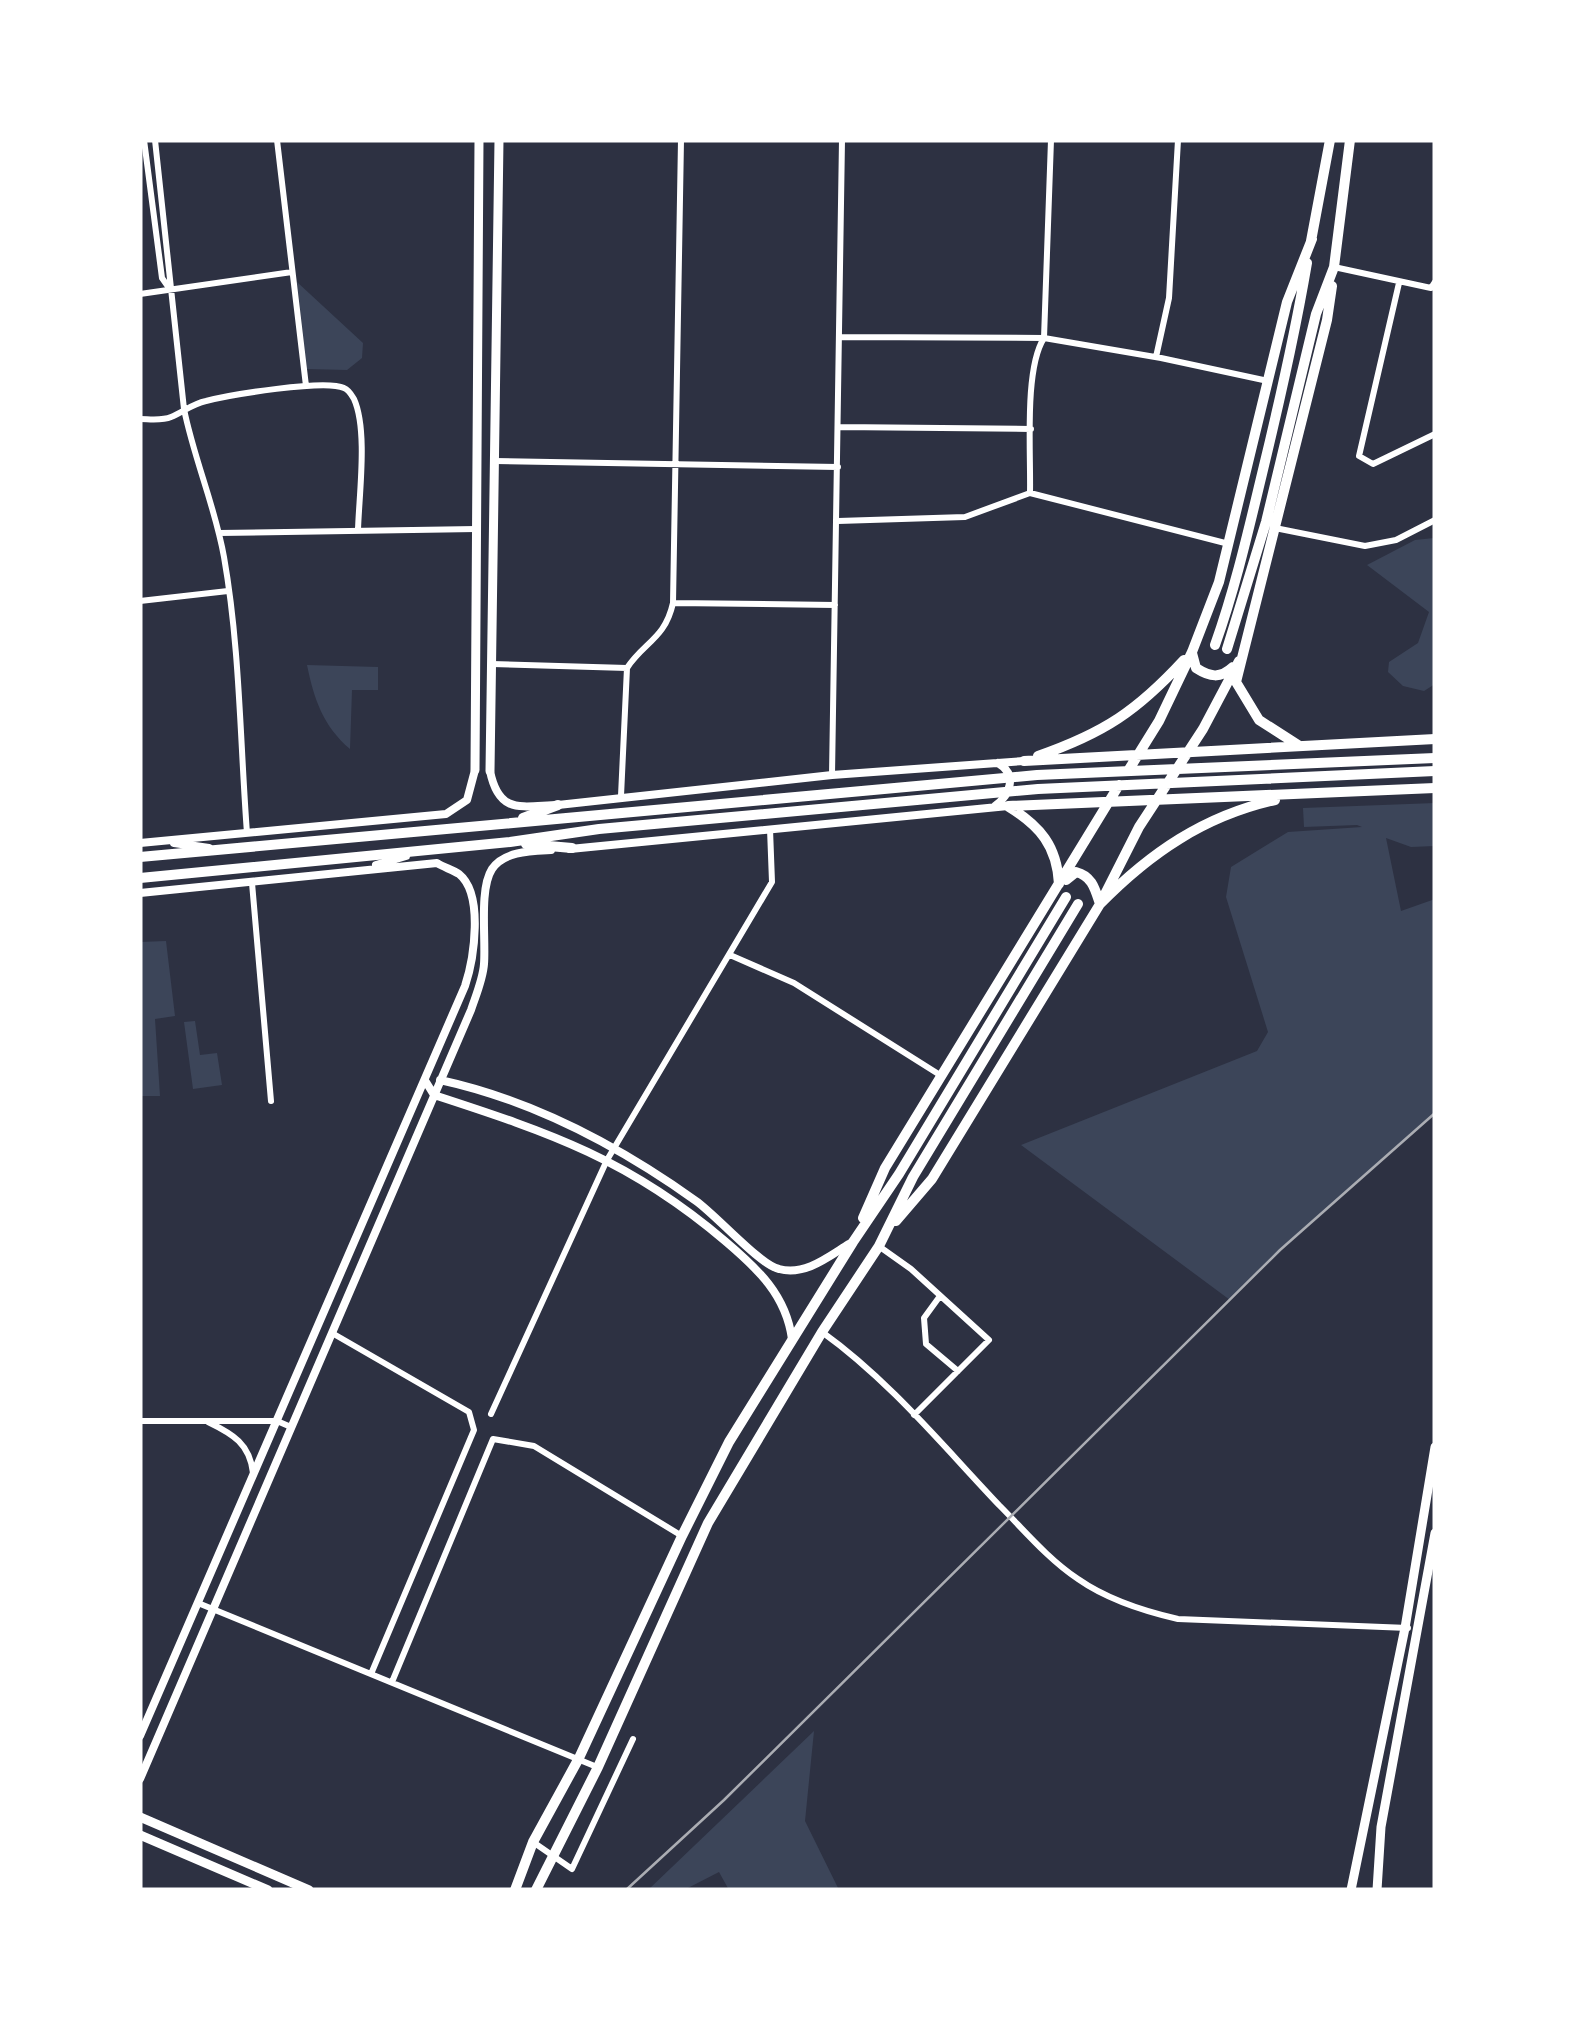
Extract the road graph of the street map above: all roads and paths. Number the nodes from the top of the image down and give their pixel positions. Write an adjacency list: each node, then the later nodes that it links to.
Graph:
1 (144, 140): 13 (street)
2 (154, 140): 12 (street)
3 (277, 140): 16 (street)
4 (479, 140): 38 (main road)
5 (500, 140): 31 (main road)
6 (681, 140): 32 (street)
7 (842, 140): 21 (street)
8 (1051, 140): 22 (street)
9 (1178, 140): 23 (street)
10 (1330, 140): 14 (main road)
11 (1350, 140): 15 (main road)
12 (156, 153): 13 (street); 19 (street)
13 (143, 155): 19 (street)
14 (1312, 239): 24 (main road); 46 (main road)
15 (1334, 268): 18 (street); 37 (main road); 47 (main road)
16 (292, 272): 19 (street); 25 (street)
17 (1435, 282): 18 (street)
18 (1399, 283): 30 (street)
19 (170, 289): 20 (street); 26 (street)
20 (140, 294)
21 (840, 337): 22 (street); 28 (street)
22 (1044, 338): 23 (street); 29 (street)
23 (1156, 357): 24 (street)
24 (1268, 381): 41 (main road)
25 (306, 386): 26 (street); 39 (street)
26 (184, 408): 27 (street); 40 (street)
27 (140, 420)
28 (839, 426): 29 (street); 33 (street)
29 (1031, 429): 34 (street)
30 (1435, 434)
31 (495, 461): 32 (street); 50 (main road)
32 (675, 464): 33 (street); 44 (street)
33 (838, 467): 36 (street)
34 (1030, 493): 36 (street); 41 (street)
35 (1435, 520): 37 (street)
36 (838, 522): 45 (street)
37 (1275, 528): 49 (main road)
38 (478, 529): 39 (street); 59 (main road)
39 (358, 530): 40 (street)
40 (219, 533): 42 (street)
41 (1231, 544): 48 (main road)
42 (229, 592): 43 (street); 75 (street)
43 (140, 600)
44 (672, 603): 45 (street); 51 (street)
45 (835, 606): 62 (street)
46 (1214, 646)
47 (1228, 649)
48 (1192, 652): 49 (main road); 55 (main road); 57 (main road)
49 (1239, 661): 53 (main road); 54 (main road)
50 (492, 664): 51 (street); 60 (main road)
51 (626, 668): 65 (street)
52 (1435, 738): 53 (main road)
53 (1298, 745): 54 (main road); 64 (main road)
54 (1190, 750): 55 (main road); 66 (main road)
55 (1141, 753): 57 (main road); 67 (main road)
56 (1435, 758): 72 (main road)
57 (1024, 761): 58 (street)
58 (998, 764): 62 (street); 69 (street)
59 (476, 770): 71 (street)
60 (490, 771): 68 (street)
61 (1435, 772): 77 (main road)
62 (832, 775): 65 (street)
63 (1435, 788): 64 (main road)
64 (1299, 794): 66 (main road); 90 (main road)
65 (622, 796): 68 (street)
66 (1158, 797): 67 (main road); 90 (main road)
67 (1109, 800): 70 (main road); 86 (main road)
68 (558, 805): 72 (main road)
69 (995, 806): 70 (street); 73 (street)
70 (1008, 806): 86 (main road)
71 (429, 816): 74 (street); 75 (street)
72 (508, 824): 74 (main road)
73 (770, 829): 79 (street); 91 (street)
74 (404, 832): 80 (main road)
75 (246, 833): 76 (street)
76 (159, 841): 78 (street); 80 (street)
77 (510, 842): 79 (main road); 81 (main road)
78 (140, 843)
79 (572, 848): 93 (street)
80 (220, 849): 82 (main road)
81 (428, 850): 83 (street); 84 (main road)
82 (140, 857)
83 (357, 870): 85 (street); 94 (street)
84 (140, 878)
85 (252, 883): 87 (street); 96 (street)
86 (1059, 885): 90 (main road); 92 (main road)
87 (140, 893)
88 (1066, 897): 100 (main road)
89 (1078, 904): 99 (main road)
90 (1100, 904): 99 (main road)
91 (730, 955): 92 (street); 97 (street)
92 (942, 1076): 100 (main road)
93 (441, 1079): 94 (street); 95 (street); 97 (street)
94 (425, 1082): 95 (street); 111 (street)
95 (434, 1095): 98 (street); 104 (street)
96 (272, 1101)
97 (614, 1148): 98 (street); 100 (street)
98 (608, 1160): 105 (street); 107 (street)
99 (886, 1233): 101 (main road)
100 (853, 1242): 105 (main road)
101 (879, 1246): 102 (street); 103 (main road)
102 (940, 1296): 106 (street); 106 (street)
103 (822, 1332): 108 (street); 126 (main road)
104 (332, 1333): 112 (street); 121 (street)
105 (792, 1339): 116 (main road)
106 (958, 1371): 108 (street)
107 (491, 1414)
108 (914, 1416): 119 (street)
109 (140, 1421): 110 (street)
110 (207, 1421): 111 (street); 114 (street)
111 (277, 1421): 112 (street); 114 (street)
112 (291, 1427): 118 (street)
113 (1435, 1448): 119 (main road)
114 (253, 1476): 117 (street)
115 (1435, 1533): 120 (main road)
116 (682, 1536): 122 (street); 125 (main road)
117 (198, 1603): 118 (street); 123 (street)
118 (214, 1610): 121 (street); 127 (street)
119 (1405, 1628): 120 (street); 136 (main road)
120 (1419, 1628): 137 (main road)
121 (371, 1674): 122 (street)
122 (392, 1682): 125 (street)
123 (140, 1736)
124 (632, 1738): 131 (street)
125 (579, 1758): 126 (street); 130 (main road)
126 (598, 1767): 131 (main road)
127 (140, 1779)
128 (140, 1817): 134 (main road)
129 (140, 1835): 133 (main road)
130 (534, 1842): 131 (street); 132 (main road)
131 (553, 1855): 135 (main road)
132 (515, 1889)
133 (268, 1890)
134 (309, 1890)
135 (536, 1890)
136 (1351, 1890)
137 (1377, 1890)

